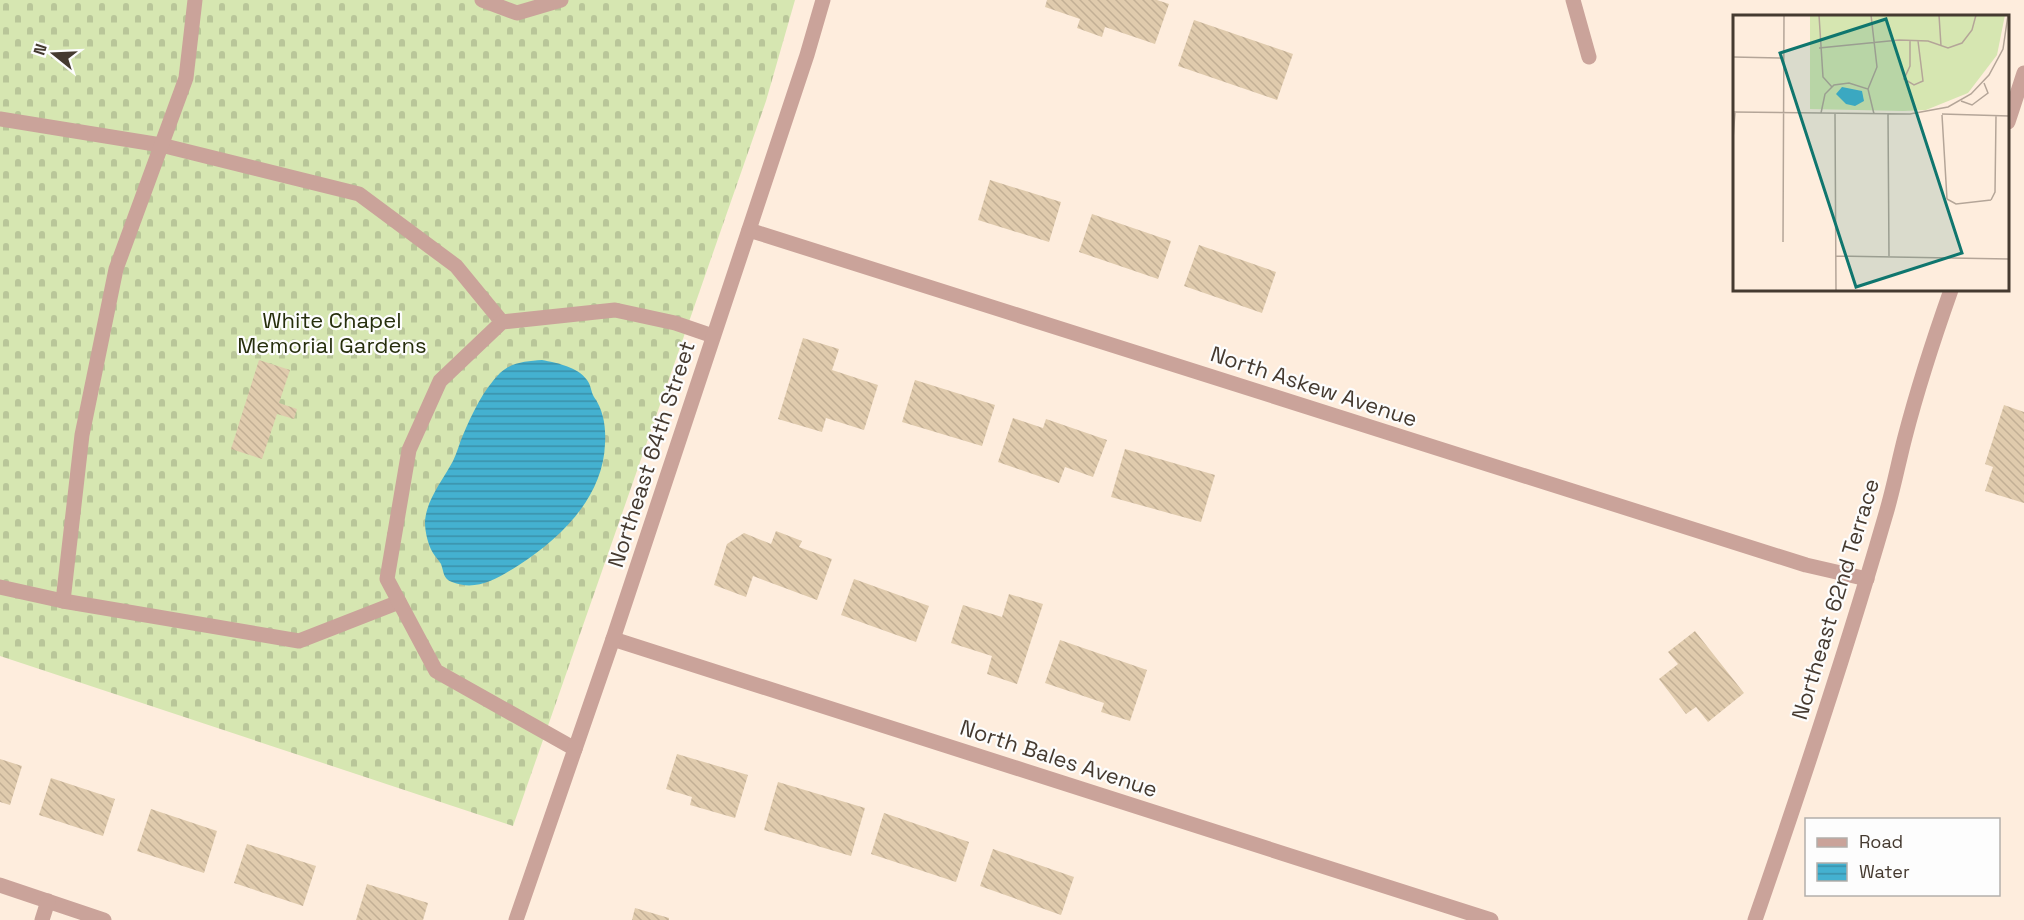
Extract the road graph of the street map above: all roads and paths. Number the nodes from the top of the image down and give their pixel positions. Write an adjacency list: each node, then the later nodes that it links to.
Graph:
1 (195, 0): 10 (street)
2 (482, 0): 3 (street)
3 (561, 0)
4 (823, 0): 11 (street, Northeast 64th Street)
5 (1573, 0): 6 (street)
6 (1589, 57)
7 (2024, 73): 8 (street)
8 (2009, 116)
9 (0, 119): 10 (street)
10 (162, 145): 13 (street); 17 (street)
11 (749, 230): 14 (street, Northeast 64th Street); 15 (street, North Askew Avenue)
12 (1951, 291): 15 (street, Northeast 62nd Terrace)
13 (502, 322): 14 (street); 18 (street)
14 (713, 336): 19 (street, Northeast 64th Street)
15 (1867, 579): 27 (street, Northeast 62nd Terrace)
16 (0, 587): 17 (street)
17 (63, 601): 18 (street)
18 (399, 602): 20 (street)
19 (613, 639): 20 (street, Northeast 64th Street); 26 (street, North Bales Avenue)
20 (575, 749): 25 (street, Northeast 64th Street)
21 (0, 885): 22 (street)
22 (48, 901): 23 (street); 24 (street)
23 (42, 920)
24 (104, 920)
25 (516, 920)
26 (1491, 920)
27 (1755, 920)

